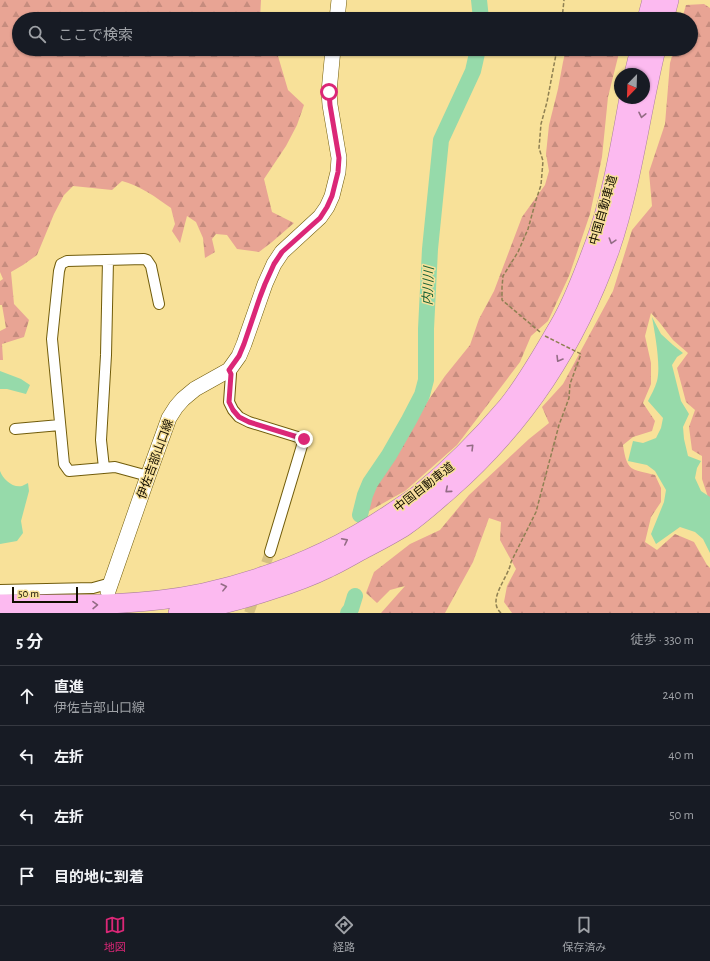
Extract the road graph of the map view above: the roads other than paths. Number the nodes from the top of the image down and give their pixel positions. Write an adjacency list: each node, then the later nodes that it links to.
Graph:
1 (339, 0): 4 (main road)
2 (652, 0): 5 (highway)
3 (669, 0): 6 (highway)
4 (338, 12)
5 (649, 12)
6 (666, 12)
7 (332, 56): 14 (main road, 伊佐吉部山口線)
8 (638, 56): 10 (highway)
9 (655, 56): 19 (highway, 中国自動車道, one-way to 19)
10 (635, 68)
11 (629, 104): 23 (highway, 中国自動車道, one-way to 11)
12 (108, 260): 13 (street); 15 (street); 17 (street)
13 (159, 304)
14 (229, 370): 18 (main road, 伊佐吉部山口線); 20 (street)
15 (60, 425): 16 (street); 17 (street)
16 (15, 429)
17 (104, 468): 18 (street)
18 (148, 476): 21 (main road, 伊佐吉部山口線)
19 (392, 534): 24 (highway, 中国自動車道); 25 (highway)
20 (270, 552)
21 (110, 587): 22 (street)
22 (0, 590)
23 (0, 604)
24 (178, 613)
25 (229, 613)

